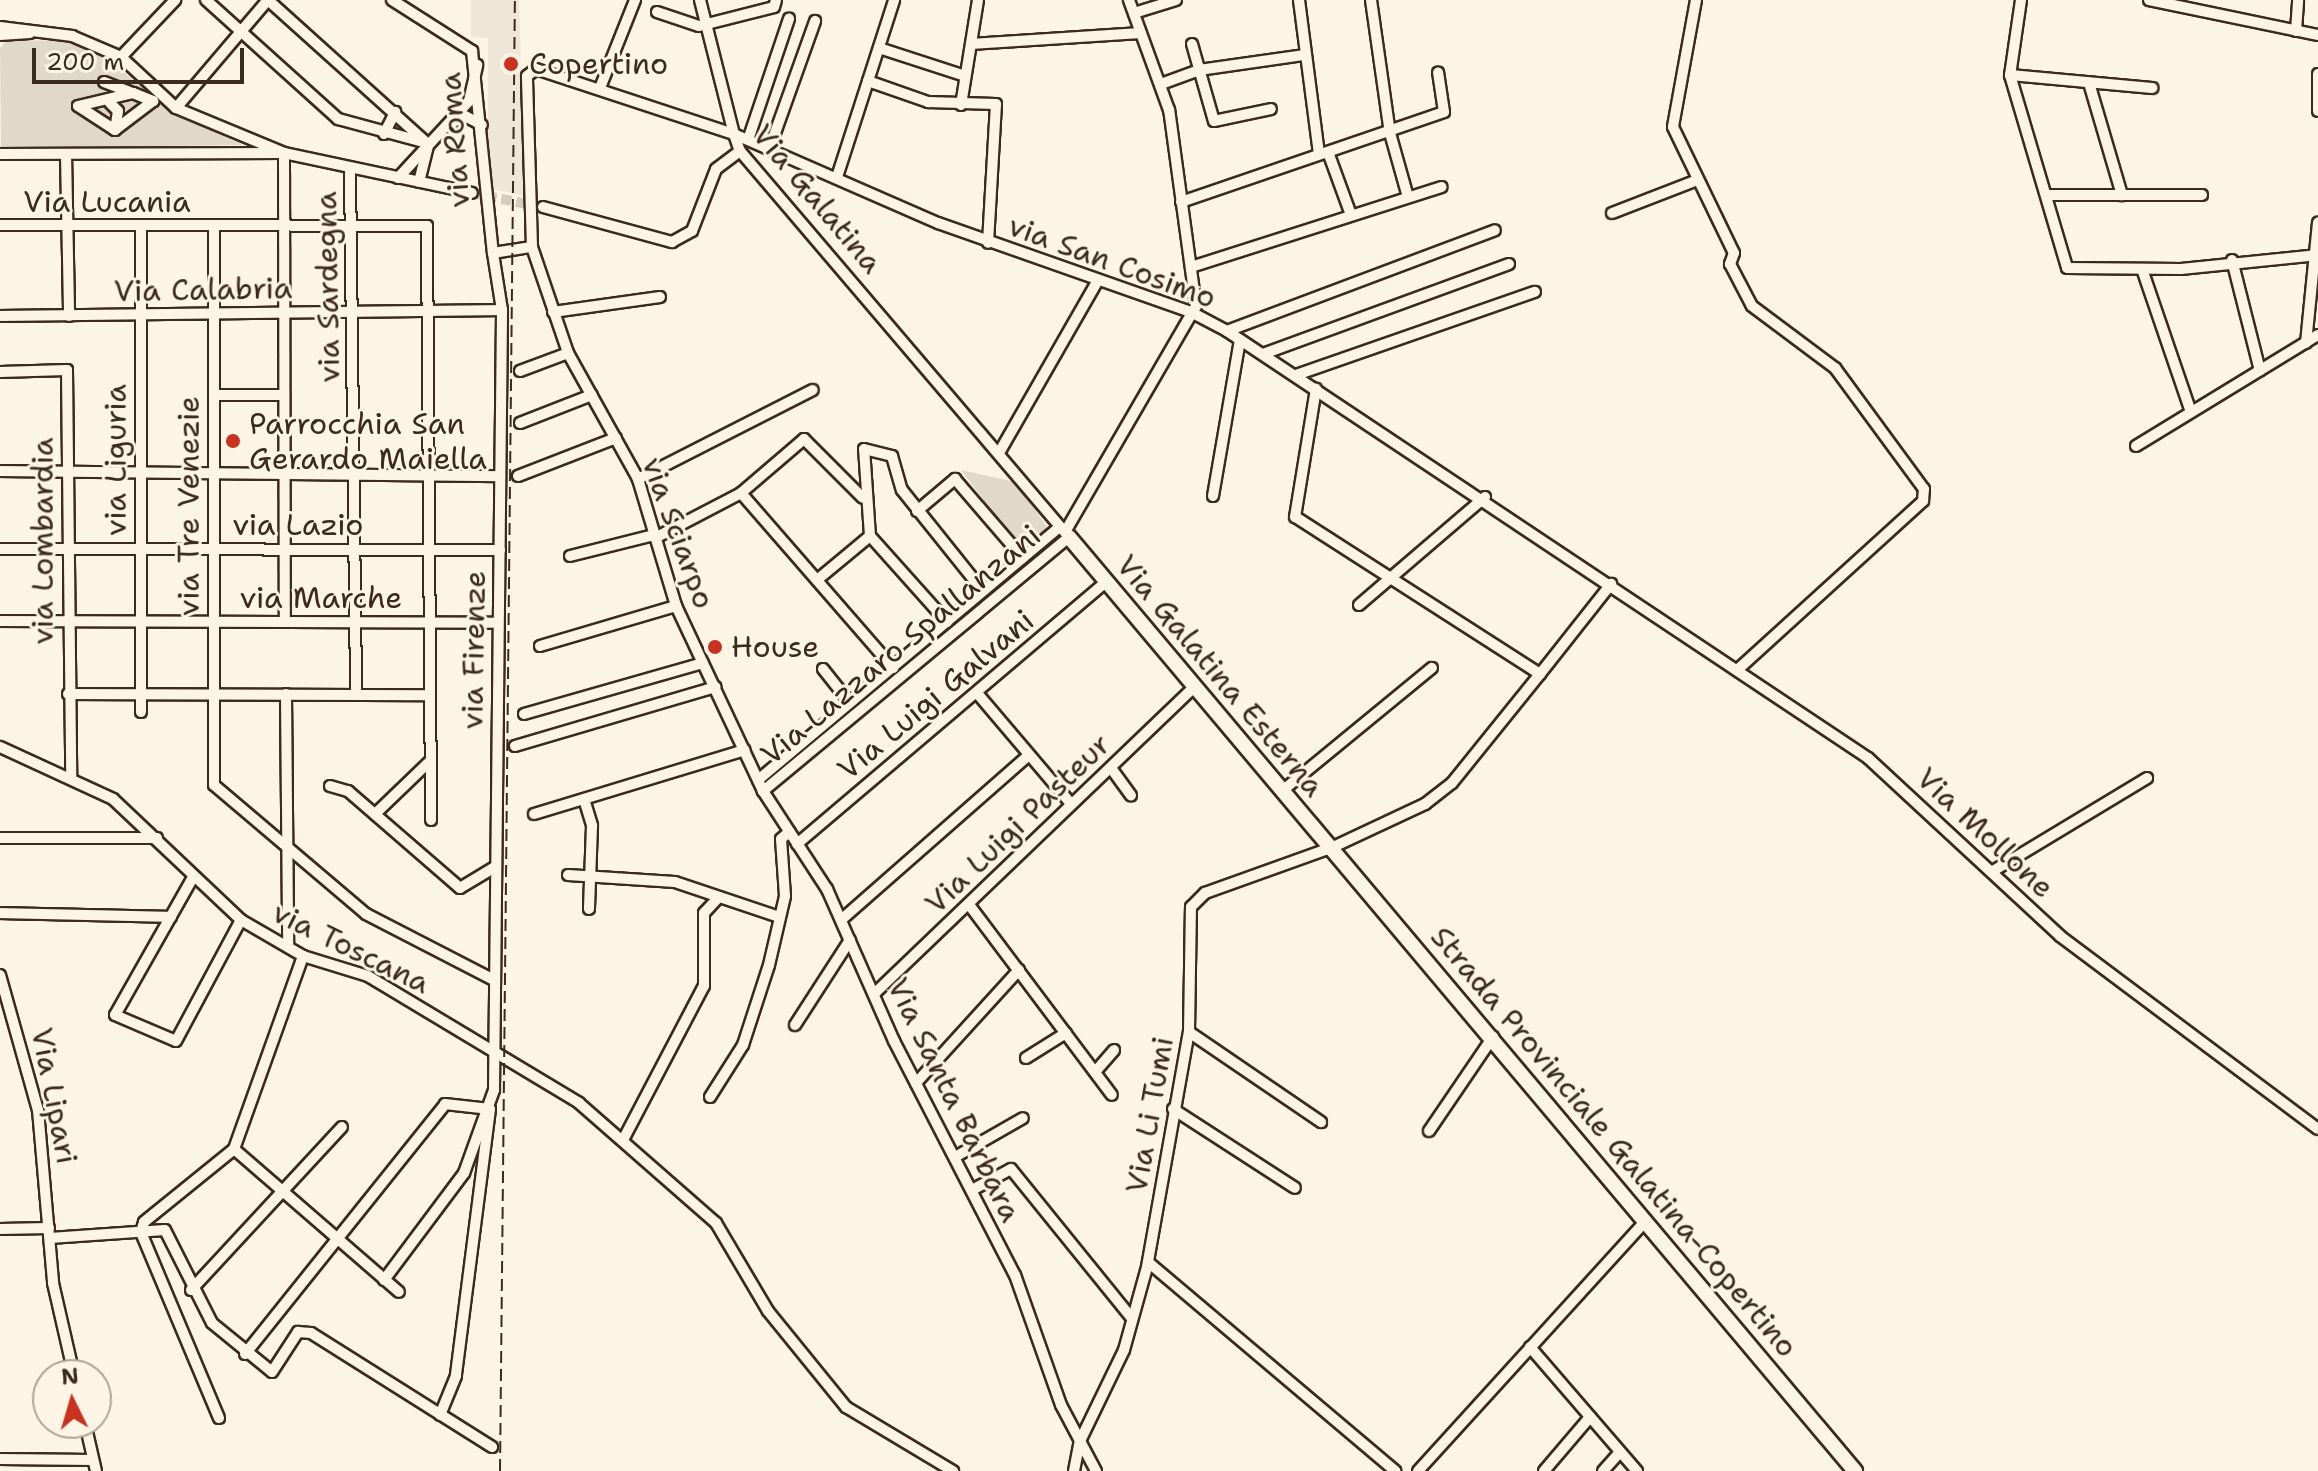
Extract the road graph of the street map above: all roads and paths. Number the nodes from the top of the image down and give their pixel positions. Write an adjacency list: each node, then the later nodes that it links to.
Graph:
1 (175, 0): 35 (street)
2 (206, 0): 26 (street)
3 (268, 0): 26 (street); 56 (street)
4 (392, 0): 36 (street, via Roma)
5 (635, 0): 46 (street)
6 (700, 0): 23 (street)
7 (776, 0): 23 (street)
8 (894, 0): 33 (street)
9 (978, 0): 31 (street)
10 (1129, 0): 20 (street)
11 (1176, 0): 20 (street)
12 (1299, 0): 34 (street)
13 (1371, 0): 61 (street)
14 (1696, 0): 76 (street)
15 (2021, 0): 40 (street)
16 (2149, 0): 18 (street)
17 (2298, 0): 27 (street)
18 (2167, 2): 27 (street)
19 (657, 12): 23 (street)
20 (1134, 13): 28 (street)
21 (789, 19): 64 (street)
22 (815, 21): 66 (street)
23 (706, 24): 63 (street)
24 (0, 27): 25 (street)
25 (36, 31): 29 (street); 35 (street)
26 (240, 31): 53 (street); 62 (street)
27 (2296, 31): 30 (street)
28 (1141, 33): 31 (street); 45 (street)
29 (0, 35)
30 (2318, 35)
31 (971, 44): 41 (street)
32 (1192, 44): 37 (street)
33 (879, 48): 41 (street); 42 (street)
34 (1305, 55): 37 (street); 69 (street)
35 (121, 57): 53 (street)
36 (477, 65): 49 (street); 52 (street, via Roma)
37 (1199, 70): 45 (street); 54 (street)
38 (1438, 72): 61 (street)
39 (2318, 74): 55 (street)
40 (2010, 75): 44 (street); 81 (street)
41 (965, 76): 51 (street)
42 (868, 81): 51 (street); 74 (street)
43 (104, 82): 48 (street)
44 (2089, 83): 47 (street); 82 (street)
45 (1161, 84): 85 (street)
46 (600, 88): 63 (street, Via Galatina); 98 (street, Via Galatina)
47 (2152, 88)
48 (133, 93): 50 (street); 60 (street)
49 (469, 101): 52 (street); 58 (street)
50 (110, 103): 60 (street); 60 (street)
51 (961, 105): 97 (street)
52 (481, 106): 57 (street); 59 (street, via Roma)
53 (176, 108): 68 (street)
54 (1271, 109)
55 (2318, 111)
56 (395, 112): 62 (street); 65 (street)
57 (465, 116): 58 (street); 59 (street)
58 (451, 122): 65 (street)
59 (482, 125): 99 (street, via Roma)
60 (115, 130)
61 (1390, 133): 69 (street); 84 (street)
62 (384, 134): 65 (street)
63 (734, 134): 64 (street, via San Cosimo); 67 (street, Via Galatina)
64 (749, 137): 66 (street, via San Cosimo)
65 (428, 144): 72 (street)
66 (770, 147): 74 (street, via San Cosimo)
67 (740, 151): 86 (street); 137 (street, Via Galatina)
68 (284, 153): 71 (street); 73 (street); 92 (street)
69 (1324, 153): 85 (street); 88 (street)
70 (0, 154): 71 (street)
71 (66, 154): 91 (street)
72 (422, 158): 75 (street); 77 (street); 78 (street)
73 (350, 169): 75 (street); 93 (street, via Sardegna)
74 (837, 177): 97 (street, via San Cosimo)
75 (398, 178): 77 (street)
76 (1695, 181): 87 (street); 187 (street)
77 (419, 182): 78 (street)
78 (441, 187): 80 (street)
79 (1442, 187): 84 (street)
80 (472, 193)
81 (2046, 195): 82 (street); 104 (street)
82 (2122, 195): 83 (street)
83 (2202, 195)
84 (1408, 197): 88 (street)
85 (1181, 202): 103 (street)
86 (543, 207)
87 (1612, 213)
88 (1351, 215): 103 (street)
89 (2318, 223): 100 (street)
90 (0, 225): 91 (street, Via Lucania)
91 (68, 225): 94 (street, Via Lucania); 117 (street)
92 (285, 226): 93 (street, Via Lucania); 95 (street, Via Lucania); 112 (street)
93 (351, 226): 109 (street, Via Lucania); 113 (street, via Sardegna)
94 (141, 227): 95 (street, Via Lucania); 115 (street, via Liguria)
95 (214, 227): 114 (street, via Tre Venezie)
96 (1495, 230): 118 (street)
97 (988, 243): 105 (street, via San Cosimo)
98 (532, 247): 99 (street); 110 (street, via Sciarpo)
99 (493, 253): 108 (street, via Firenze)
100 (2316, 255): 101 (street); 121 (street)
101 (2232, 260): 104 (street); 125 (street)
102 (1509, 264): 123 (street)
103 (1191, 267): 111 (street)
104 (2142, 269): 133 (street)
105 (1098, 280): 111 (street, via San Cosimo); 137 (street)
106 (1535, 292): 127 (street)
107 (660, 297): 110 (street)
108 (502, 310): 109 (street, Via Calabria); 145 (street, via Firenze)
109 (428, 311): 113 (street, Via Calabria); 144 (street)
110 (553, 312): 122 (street, via Sciarpo)
111 (1191, 312): 118 (street, via San Cosimo); 153 (street)
112 (285, 313): 113 (street, Via Calabria); 114 (street, Via Calabria); 131 (street)
113 (351, 313): 143 (street, via Sardegna)
114 (214, 314): 115 (street, Via Calabria); 130 (street, via Tre Venezie)
115 (140, 315): 117 (street, Via Calabria); 140 (street, via Liguria)
116 (0, 316): 117 (street, Via Calabria)
117 (69, 316)
118 (1227, 331): 120 (street, via San Cosimo)
119 (2318, 335): 121 (street)
120 (1240, 340): 123 (street, via San Cosimo); 149 (street)
121 (2306, 343): 125 (street)
122 (568, 353): 124 (street); 132 (street, via Sciarpo)
123 (1263, 354): 127 (street, via San Cosimo)
124 (520, 371)
125 (2260, 371): 133 (street)
126 (0, 372): 139 (street, via Lombardia)
127 (1296, 375): 128 (street, via San Cosimo)
128 (1316, 389): 150 (street, via San Cosimo); 166 (street)
129 (813, 390): 147 (street)
130 (214, 395): 131 (street); 141 (street, via Tre Venezie)
131 (284, 395): 142 (street)
132 (592, 395): 134 (street); 135 (street, via Sciarpo)
133 (2191, 412): 136 (street)
134 (520, 423)
135 (616, 438): 146 (street); 147 (street, via Sciarpo)
136 (2136, 446)
137 (999, 453): 153 (street, Via Galatina)
138 (0, 471): 139 (street)
139 (67, 472): 140 (street); 156 (street, via Lombardia)
140 (141, 473): 141 (street); 157 (street, via Liguria)
141 (212, 473): 142 (street); 158 (street, via Tre Venezie)
142 (284, 474): 143 (street); 161 (street)
143 (356, 474): 144 (street); 159 (street, via Sardegna)
144 (430, 474): 145 (street); 162 (street)
145 (499, 476): 163 (street, via Firenze)
146 (518, 476)
147 (638, 479): 154 (street, via Sciarpo)
148 (741, 493): 151 (street); 154 (street); 167 (street)
149 (1213, 496)
150 (1485, 497): 166 (street); 169 (street, via San Cosimo)
151 (863, 498): 152 (street); 155 (street)
152 (917, 511): 165 (street); 170 (street)
153 (1065, 532): 165 (street, Via Lazzaro Spallanzani); 168 (main road, Via Galatina Esterna); 210 (street, Via Lazzaro Spallanzani)
154 (655, 536): 164 (street); 172 (street, via Sciarpo)
155 (870, 536): 167 (street); 179 (street)
156 (68, 548): 157 (street, via Lazio); 160 (street, via Lazio); 175 (street, via Lombardia)
157 (140, 548): 158 (street, via Lazio); 173 (street, via Liguria)
158 (212, 548): 161 (street, via Lazio); 176 (street, via Tre Venezie)
159 (356, 548): 161 (street, via Lazio); 162 (street, via Lazio); 178 (street, via Sardegna)
160 (0, 549)
161 (285, 549): 177 (street)
162 (429, 550): 163 (street, via Lazio); 180 (street)
163 (500, 550): 181 (street, via Firenze)
164 (570, 556)
165 (1023, 558): 170 (street, Via Lazzaro Spallanzani)
166 (1392, 574): 171 (street); 188 (street)
167 (817, 580): 184 (street)
168 (1106, 582): 190 (main road, Via Galatina Esterna); 193 (street, Via Luigi Galvani)
169 (1611, 584): 187 (street, Via Mollone); 188 (street)
170 (983, 591): 179 (street, Via Lazzaro Spallanzani)
171 (1359, 605)
172 (676, 606): 182 (street); 183 (street, via Sciarpo)
173 (140, 620): 175 (street, via Marche); 176 (street, via Marche); 192 (street, via Liguria)
174 (0, 621): 175 (street, via Marche)
175 (67, 621): 194 (street, via Lombardia)
176 (212, 621): 177 (street, via Marche); 195 (street, via Tre Venezie)
177 (285, 622): 178 (street, via Marche)
178 (356, 622): 180 (street, via Marche); 191 (street, via Sardegna)
179 (947, 622): 184 (street, Via Lazzaro Spallanzani)
180 (429, 623): 181 (street, via Marche); 197 (street)
181 (498, 623): 224 (street, via Firenze)
182 (540, 646)
183 (703, 663): 189 (street, via Sciarpo); 200 (street)
184 (893, 668): 198 (street, Via Lazzaro Spallanzani)
185 (1432, 668): 211 (street)
186 (823, 669): 198 (street)
187 (1737, 670): 225 (street, Via Mollone)
188 (1540, 674): 222 (street)
189 (715, 687): 201 (street); 203 (street, via Sciarpo)
190 (1194, 687): 206 (street, Via Luigi Pasteur); 211 (main road, Via Galatina Esterna)
191 (356, 692): 196 (street); 197 (street)
192 (141, 693): 194 (street); 195 (street); 199 (street, via Liguria)
193 (977, 693): 204 (street); 221 (street, Via Luigi Galvani)
194 (68, 694): 207 (street, via Lombardia)
195 (212, 694): 196 (street); 223 (street, via Tre Venezie)
196 (286, 694): 223 (street)
197 (429, 695): 205 (street)
198 (850, 703): 210 (street, Via Lazzaro Spallanzani)
199 (141, 712)
200 (524, 714)
201 (515, 746)
202 (0, 747): 207 (street, via Toscana)
203 (744, 750): 210 (street, via Sciarpo); 213 (street)
204 (1028, 756): 214 (street); 236 (street)
205 (429, 762): 215 (street); 217 (street)
206 (1111, 768): 212 (street); 214 (street, Via Luigi Pasteur)
207 (71, 778): 220 (street, via Toscana)
208 (2147, 778): 225 (street)
209 (330, 786): 215 (street)
210 (761, 786): 218 (street, Via Santa Barbara)
211 (1282, 791): 222 (main road, Via Galatina Esterna)
212 (1131, 796)
213 (584, 799): 216 (street); 227 (street)
214 (1071, 804): 230 (street, Via Luigi Pasteur)
215 (375, 814): 224 (street)
216 (534, 814)
217 (431, 820)
218 (789, 832): 221 (street, Via Santa Barbara); 234 (street)
219 (0, 838): 220 (street)
220 (157, 838): 228 (street, via Toscana)
221 (797, 844): 236 (street, Via Santa Barbara)
222 (1331, 848): 245 (street, Via Li Tumi); 247 (main road, Strada Provinciale Galatina-Copertino)
223 (289, 849): 238 (street); 242 (street)
224 (495, 867): 242 (street, via Firenze)
225 (1993, 871): 260 (street, Via Mollone)
226 (568, 875): 227 (street)
227 (590, 875): 229 (street); 231 (street)
228 (192, 879): 233 (street); 235 (street, via Toscana)
229 (719, 897): 234 (street); 262 (street)
230 (970, 906): 240 (street); 243 (street, Via Luigi Pasteur)
231 (589, 909)
232 (0, 913): 233 (street)
233 (171, 917): 235 (street)
234 (779, 917): 254 (street)
235 (241, 920): 238 (street, via Toscana)
236 (841, 920): 237 (street, Via Santa Barbara)
237 (850, 940): 243 (street, Via Santa Barbara); 244 (street)
238 (288, 947): 239 (street, via Toscana)
239 (303, 956): 248 (street, via Toscana); 263 (street)
240 (1019, 970): 246 (street); 252 (street)
241 (0, 975): 273 (street, Via Lipari)
242 (494, 980): 248 (street, via Firenze)
243 (874, 994): 252 (street, Via Santa Barbara)
244 (795, 1025)
245 (1189, 1032): 256 (street, Via Li Tumi); 258 (street)
246 (1066, 1033): 250 (street); 251 (street)
247 (1493, 1037): 261 (street); 270 (main road, Strada Provinciale Galatina-Copertino)
248 (494, 1050): 255 (street, via Firenze); 262 (street, via Toscana)
249 (1114, 1050): 251 (street)
250 (1026, 1058)
251 (1095, 1072): 253 (street)
252 (916, 1083): 264 (street, Via Santa Barbara)
253 (1112, 1095)
254 (710, 1097)
255 (490, 1109): 265 (street, via Firenze); 266 (street); 274 (street)
256 (1173, 1109): 267 (street); 275 (street, Via Li Tumi)
257 (1023, 1118): 264 (street)
258 (1321, 1122)
259 (342, 1127): 269 (street)
260 (2318, 1129)
261 (1429, 1131)
262 (623, 1140): 292 (street, via Toscana)
263 (234, 1149): 269 (street); 272 (street)
264 (955, 1157): 268 (street, Via Santa Barbara)
265 (483, 1168): 266 (street); 283 (street, via Firenze)
266 (458, 1180): 276 (street)
267 (1295, 1188)
268 (972, 1190): 279 (street); 287 (street, Via Santa Barbara)
269 (283, 1191): 274 (street); 277 (street)
270 (1646, 1220): 280 (street); 300 (main road, Strada Provinciale Galatina-Copertino)
271 (0, 1229): 273 (street)
272 (141, 1232): 273 (street); 277 (street); 285 (street)
273 (50, 1233): 282 (street, Via Lipari)
274 (337, 1238): 276 (street); 281 (street)
275 (1148, 1262): 279 (street, Via Li Tumi); 295 (street)
276 (384, 1280): 278 (street)
277 (191, 1290): 281 (street)
278 (399, 1292)
279 (1131, 1317): 287 (street, Via Li Tumi)
280 (1530, 1347): 284 (street); 296 (street)
281 (245, 1354): 283 (street)
282 (71, 1359)
283 (440, 1415): 288 (street)
284 (1590, 1417): 289 (street); 297 (street)
285 (219, 1418)
286 (89, 1439): 291 (street)
287 (1080, 1441): 293 (street, Via Li Tumi); 294 (street, Via Santa Barbara)
288 (492, 1447)
289 (1620, 1452): 298 (street); 299 (street)
290 (0, 1459): 291 (street)
291 (95, 1466)
292 (953, 1471)
293 (1074, 1471)
294 (1096, 1471)
295 (1395, 1471)
296 (1418, 1471)
297 (1544, 1471)
298 (1603, 1471)
299 (1637, 1471)
300 (1855, 1471)

